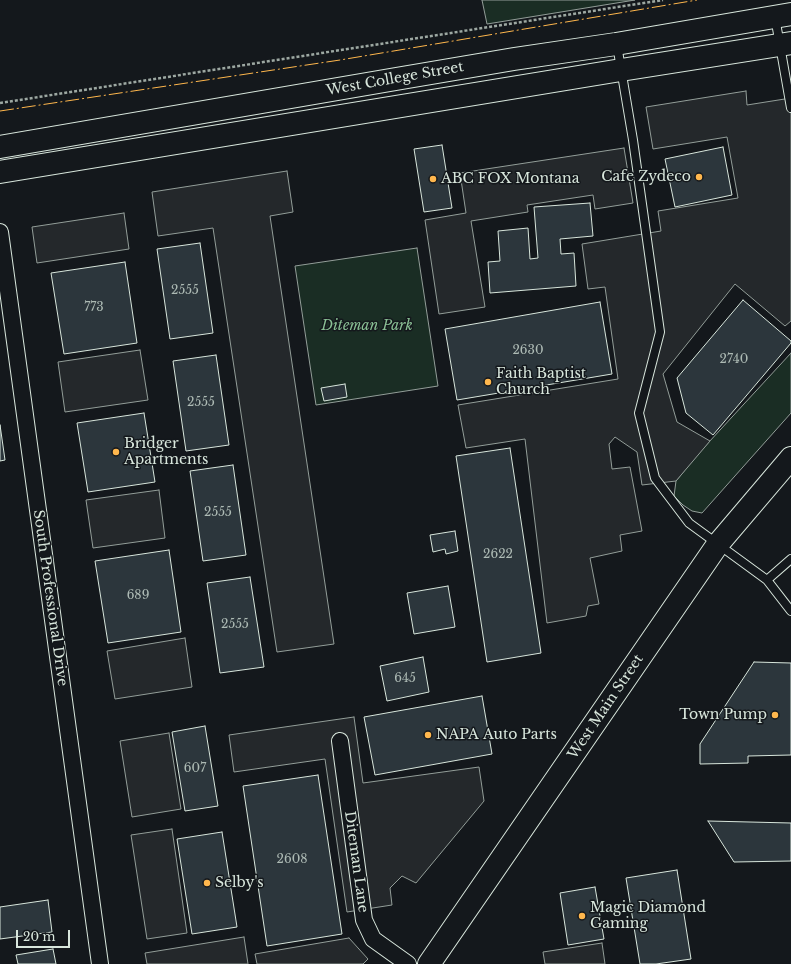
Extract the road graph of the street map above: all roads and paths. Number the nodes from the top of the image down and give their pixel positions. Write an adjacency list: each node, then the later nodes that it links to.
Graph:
1 (663, 0): 6 (path)
2 (783, 15): 3 (main road, West College Street); 4 (lane)
3 (616, 44): 5 (lane); 8 (main road, West College Street)
4 (785, 44): 5 (main road, West College Street); 7 (lane)
5 (621, 70): 9 (main road, West College Street); 12 (lane)
6 (0, 103)
7 (791, 108)
8 (0, 147)
9 (0, 172)
10 (0, 232): 17 (street, South Professional Drive)
11 (791, 458): 12 (main road, West Main Street)
12 (718, 544): 14 (lane); 19 (main road, West Main Street)
13 (791, 559): 14 (lane)
14 (767, 580): 15 (lane)
15 (791, 611)
16 (340, 741): 18 (street, Diteman Lane)
17 (100, 964)
18 (408, 964)
19 (429, 964)

